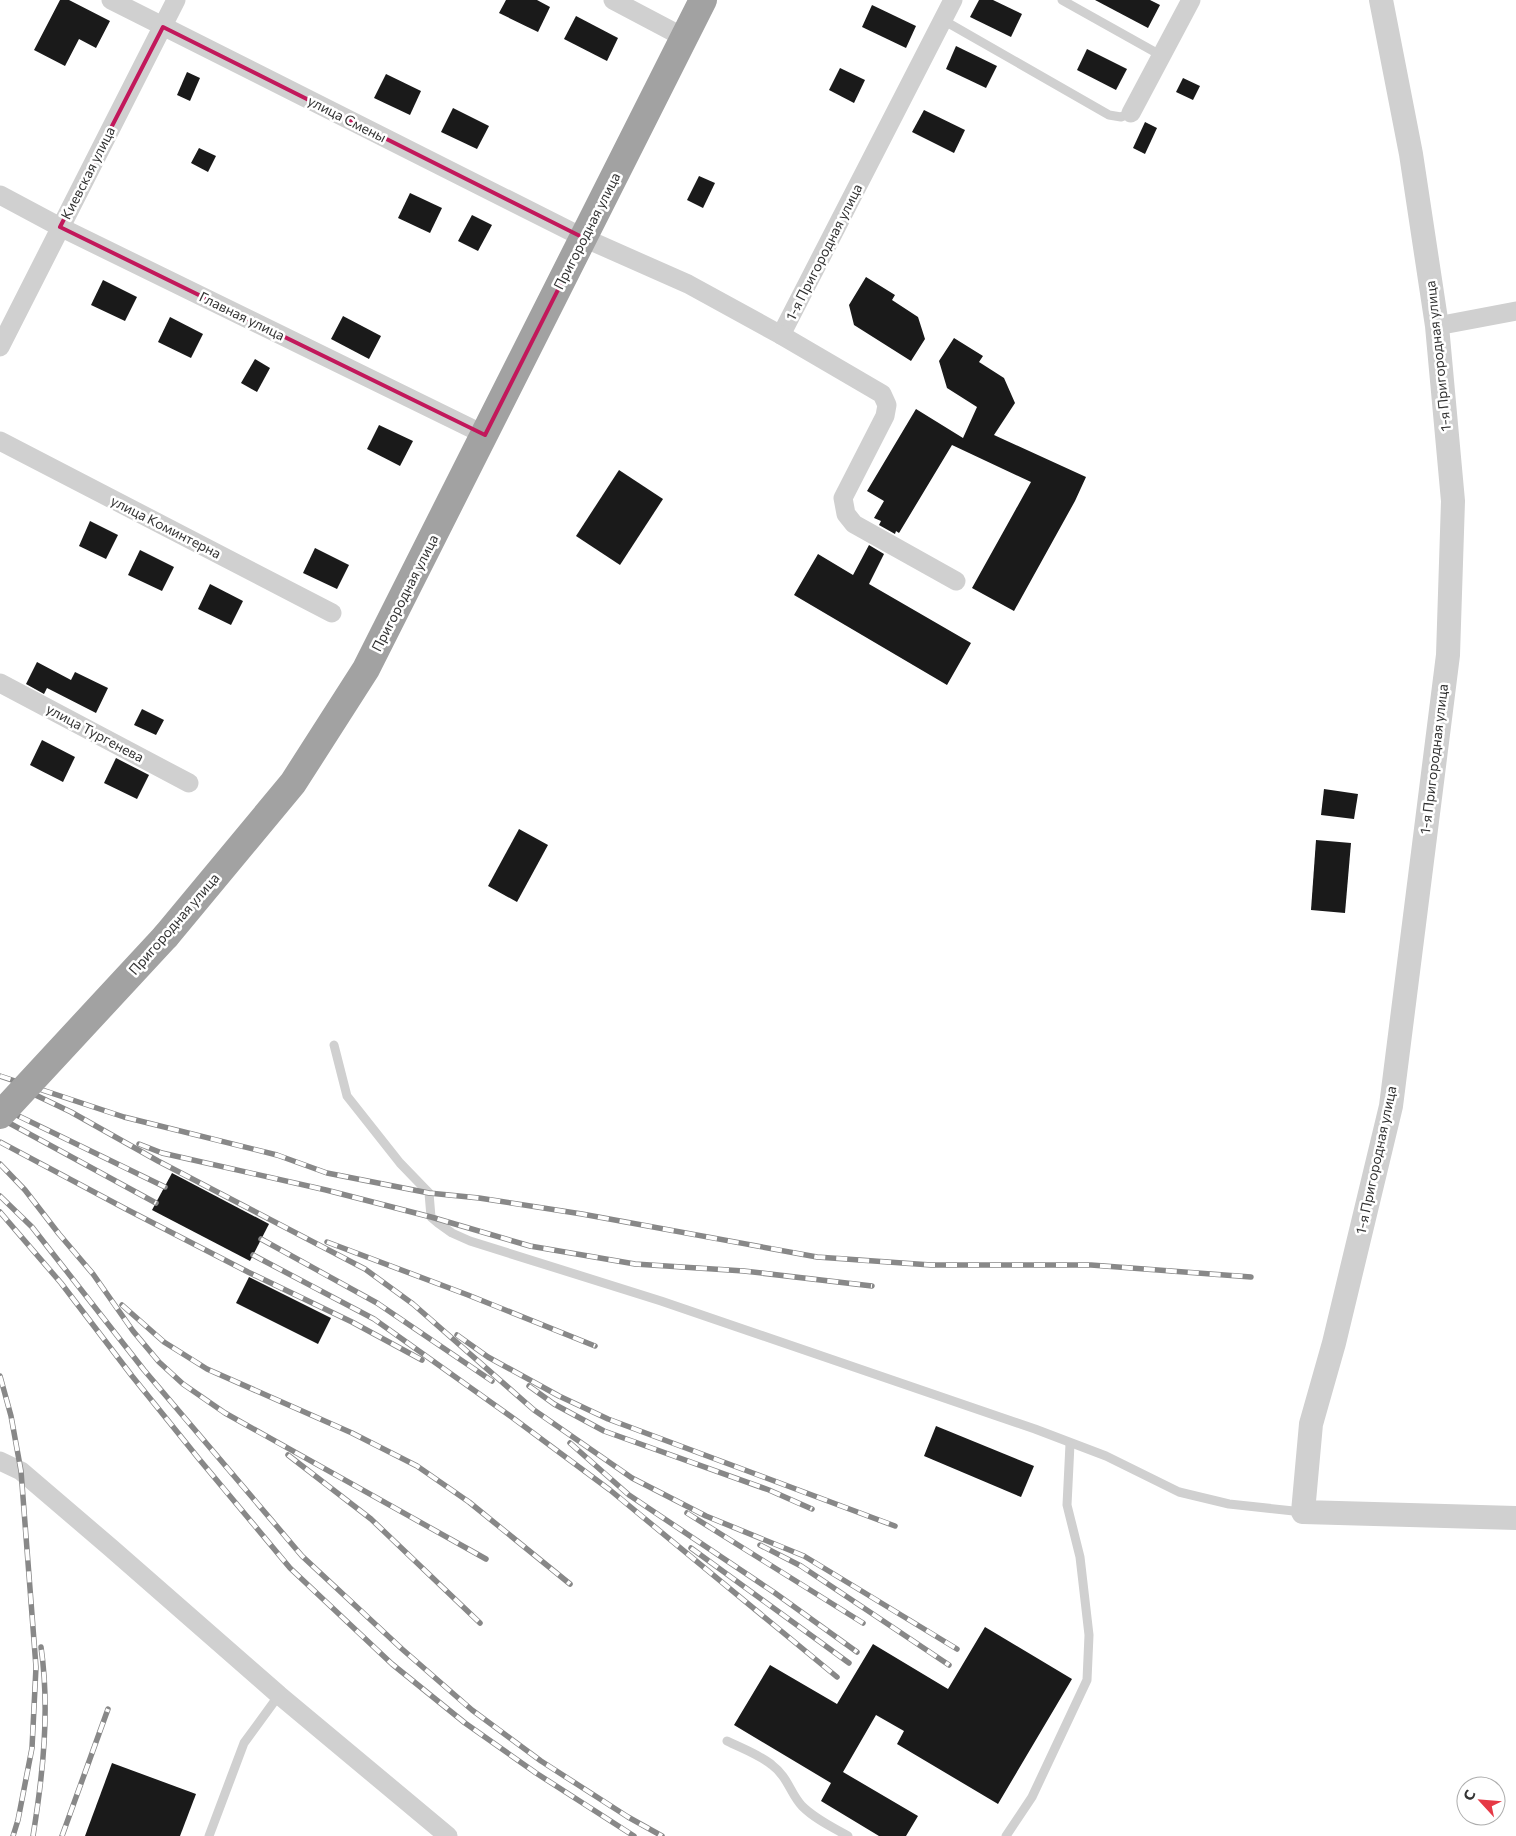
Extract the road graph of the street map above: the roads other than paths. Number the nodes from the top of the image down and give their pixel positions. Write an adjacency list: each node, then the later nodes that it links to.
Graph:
1 (111, 0): 10 (street, улица Смены)
2 (176, 0): 10 (street, Киевская улица)
3 (613, 0): 11 (street)
4 (703, 0): 11 (highway, Пригородная улица)
5 (953, 0): 9 (street, 1-я Пригородная улица)
6 (1062, 0): 12 (lane)
7 (1191, 0): 12 (street)
8 (1381, 0): 18 (street, 1-я Пригородная улица)
9 (943, 20): 13 (lane); 19 (street, 1-я Пригородная улица)
10 (163, 27): 15 (street, Киевская улица); 16 (street, улица Смены)
11 (684, 37): 16 (highway, Пригородная улица)
12 (1162, 56): 13 (street)
13 (1131, 113)
14 (0, 194): 15 (street, Главная улица)
15 (60, 227): 20 (street, Киевская улица); 21 (street, Главная улица)
16 (584, 238): 19 (street, 1-я Пригородная улица); 21 (highway, Пригородная улица)
17 (1516, 310): 18 (street)
18 (1437, 326): 31 (street, 1-я Пригородная улица)
19 (781, 335): 23 (street)
20 (0, 347)
21 (485, 435): 28 (highway, Пригородная улица, bridge)
22 (0, 441): 24 (street, улица Коминтерна)
23 (956, 581)
24 (332, 613)
25 (0, 683): 26 (street, улица Тургенева)
26 (189, 783)
27 (334, 1045): 29 (lane)
28 (0, 1115)
29 (1070, 1444): 31 (lane); 38 (lane)
30 (0, 1461): 33 (street)
31 (1303, 1512): 32 (street)
32 (1516, 1518)
33 (279, 1695): 35 (lane); 36 (street)
34 (727, 1741): 37 (lane)
35 (209, 1836)
36 (448, 1836)
37 (848, 1836)
38 (1006, 1836)

